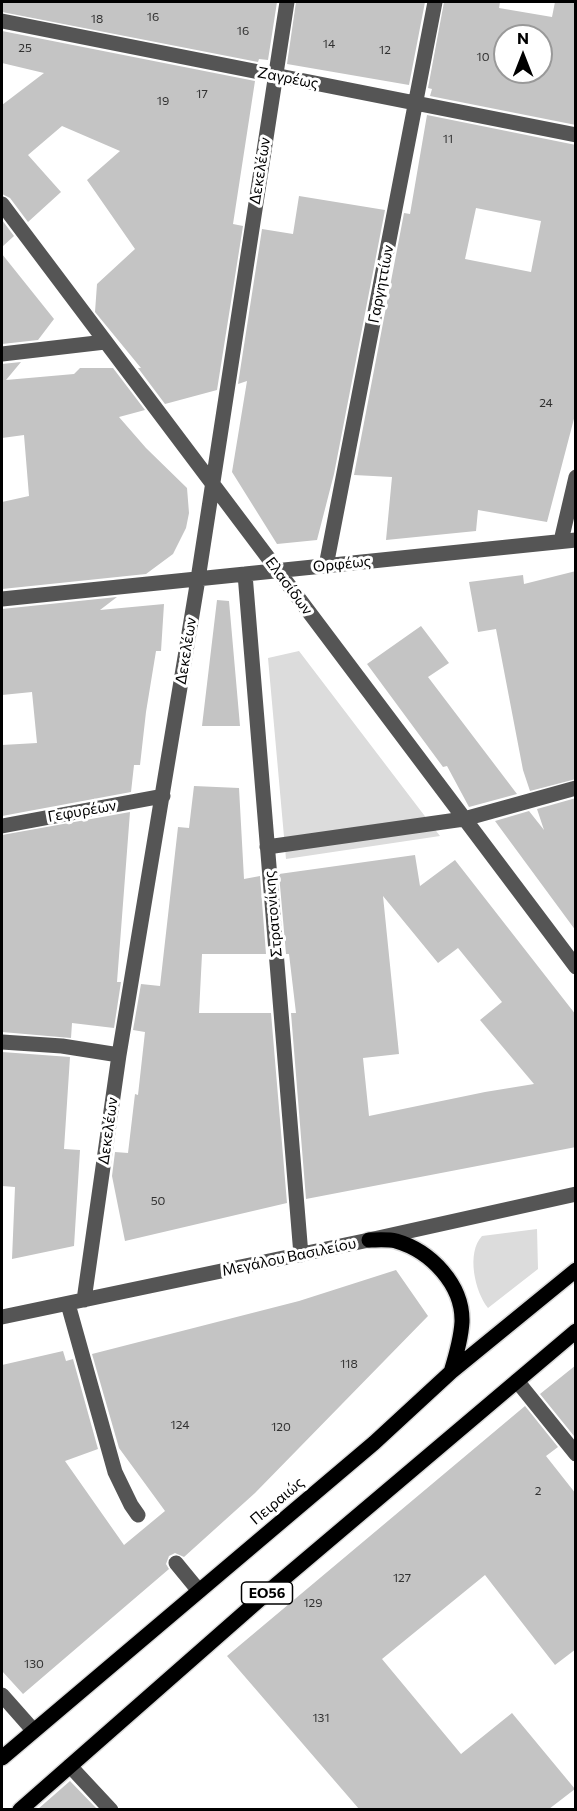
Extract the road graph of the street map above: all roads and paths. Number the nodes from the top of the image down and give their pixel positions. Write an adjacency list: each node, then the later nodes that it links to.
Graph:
1 (287, 2): 4 (street, Δεκελέων)
2 (435, 2): 5 (street, Γαργηττίων)
3 (2, 21): 4 (street, Ζαγρέως)
4 (275, 75): 5 (street, Ζαγρέως); 11 (street, Δεκελέων)
5 (415, 103): 6 (street, Ζαγρέως); 13 (street, Γαργηττίων)
6 (576, 135)
7 (2, 204): 8 (street, Ελασίδων)
8 (105, 342): 9 (street); 11 (street, Ελασίδων)
9 (2, 354)
10 (576, 477): 12 (street)
11 (212, 484): 14 (street, Ελασίδων); 16 (street, Δεκελέων)
12 (568, 540): 13 (street, Ορφέως)
13 (326, 566): 14 (street, Ορφέως)
14 (277, 571): 15 (street, Ορφέως); 20 (street, Ελασίδων)
15 (245, 574): 16 (street, Ορφέως); 22 (street, Στρατονίκης)
16 (198, 579): 17 (street, Ορφέως); 19 (street, Δεκελέων)
17 (2, 599)
18 (576, 788): 20 (street)
19 (163, 796): 21 (street, Γεφυρέων); 25 (street, Δεκελέων)
20 (464, 819): 22 (street); 23 (street, Ελασίδων)
21 (2, 826)
22 (267, 847): 28 (street, Στρατονίκης)
23 (576, 967)
24 (2, 1042): 25 (street)
25 (119, 1055): 30 (street, Δεκελέων)
26 (576, 1194): 27 (street, Μεγάλου Βασιλείου)
27 (369, 1240): 28 (street, Μεγάλου Βασιλείου); 34 (main road)
28 (301, 1255): 30 (street, Μεγάλου Βασιλείου)
29 (576, 1270): 34 (main road, Πειραιώς / ΕΟ56)
30 (84, 1300): 31 (street, Μεγάλου Βασιλείου)
31 (68, 1304): 32 (street, Μεγάλου Βασιλείου); 37 (street)
32 (2, 1317)
33 (576, 1331): 35 (main road, ΕΟ56)
34 (451, 1372): 39 (main road, Πειραιώς / ΕΟ56)
35 (517, 1381): 36 (street); 43 (main road, ΕΟ56)
36 (576, 1454)
37 (138, 1515)
38 (176, 1563): 39 (street)
39 (199, 1591): 41 (main road, Πειραιώς / ΕΟ56)
40 (2, 1695): 41 (street)
41 (33, 1730): 42 (main road, Πειραιώς / ΕΟ56)
42 (2, 1758)
43 (70, 1766): 44 (main road, ΕΟ56); 45 (street)
44 (20, 1809)
45 (111, 1809)

